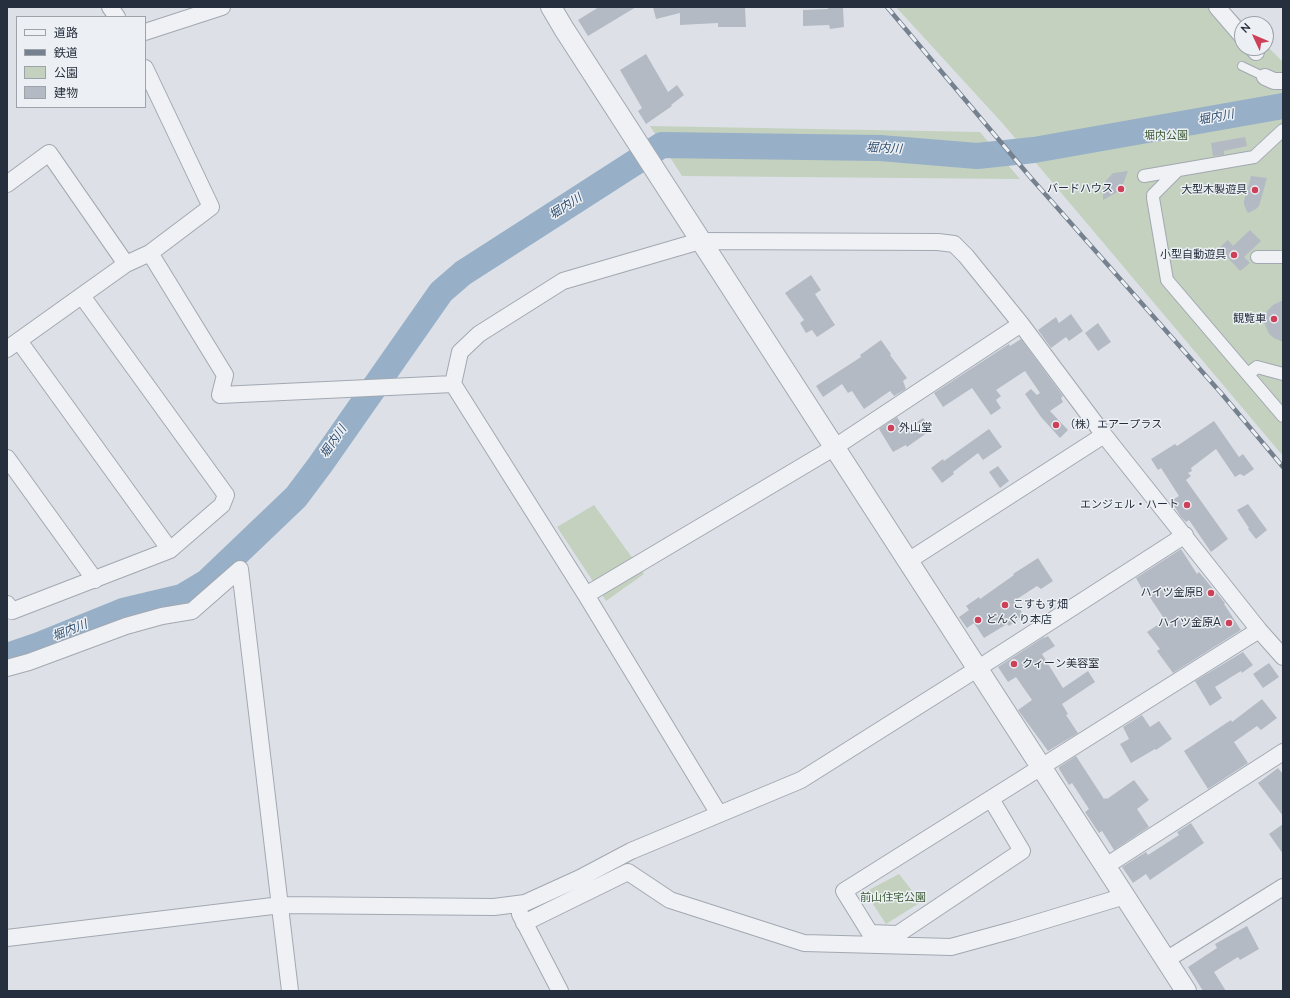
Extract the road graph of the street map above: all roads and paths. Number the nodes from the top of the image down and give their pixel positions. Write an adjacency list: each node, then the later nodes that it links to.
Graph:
1 (110, 7): 5 (street)
2 (222, 7): 7 (street)
3 (551, 7): 16 (street)
4 (1217, 7): 6 (street)
5 (116, 16)
6 (1234, 27)
7 (146, 32)
8 (1242, 66): 10 (lane)
9 (146, 70): 17 (street)
10 (1265, 77): 11 (street)
11 (1283, 81)
12 (1283, 130): 13 (street)
13 (1177, 171): 14 (street); 24 (street)
14 (1144, 176)
15 (7, 184): 20 (street)
16 (700, 241): 22 (street); 26 (street); 29 (street)
17 (150, 253): 20 (street); 26 (street)
18 (1257, 256): 19 (street)
19 (1283, 257)
20 (126, 264): 21 (street)
21 (82, 296): 23 (street); 32 (street)
22 (1021, 324): 28 (street); 29 (street)
23 (13, 345): 32 (street)
24 (1248, 374): 25 (street); 27 (street)
25 (1283, 374)
26 (453, 384): 35 (street)
27 (1283, 416)
28 (1104, 435): 31 (street); 33 (street)
29 (834, 447): 33 (street); 35 (street)
30 (7, 458): 34 (street)
31 (1185, 535): 37 (street); 40 (street)
32 (170, 550): 34 (street)
33 (908, 561): 40 (street)
34 (95, 580): 36 (street)
35 (586, 595): 44 (street)
36 (7, 604)
37 (1259, 630): 38 (street); 42 (street)
38 (1280, 648)
39 (7, 668): 48 (street)
40 (977, 669): 42 (street); 44 (street)
41 (1283, 752): 45 (street)
42 (1040, 768): 43 (street); 45 (street)
43 (991, 799): 43 (street)
44 (719, 814): 49 (street)
45 (1106, 866): 47 (street)
46 (1283, 887): 52 (street)
47 (1125, 896): 50 (street); 52 (street)
48 (281, 905): 49 (street); 51 (street); 53 (street)
49 (515, 905): 50 (street)
50 (524, 923): 54 (street)
51 (7, 938)
52 (1166, 960): 55 (street)
53 (290, 991)
54 (560, 991)
55 (1186, 991)

